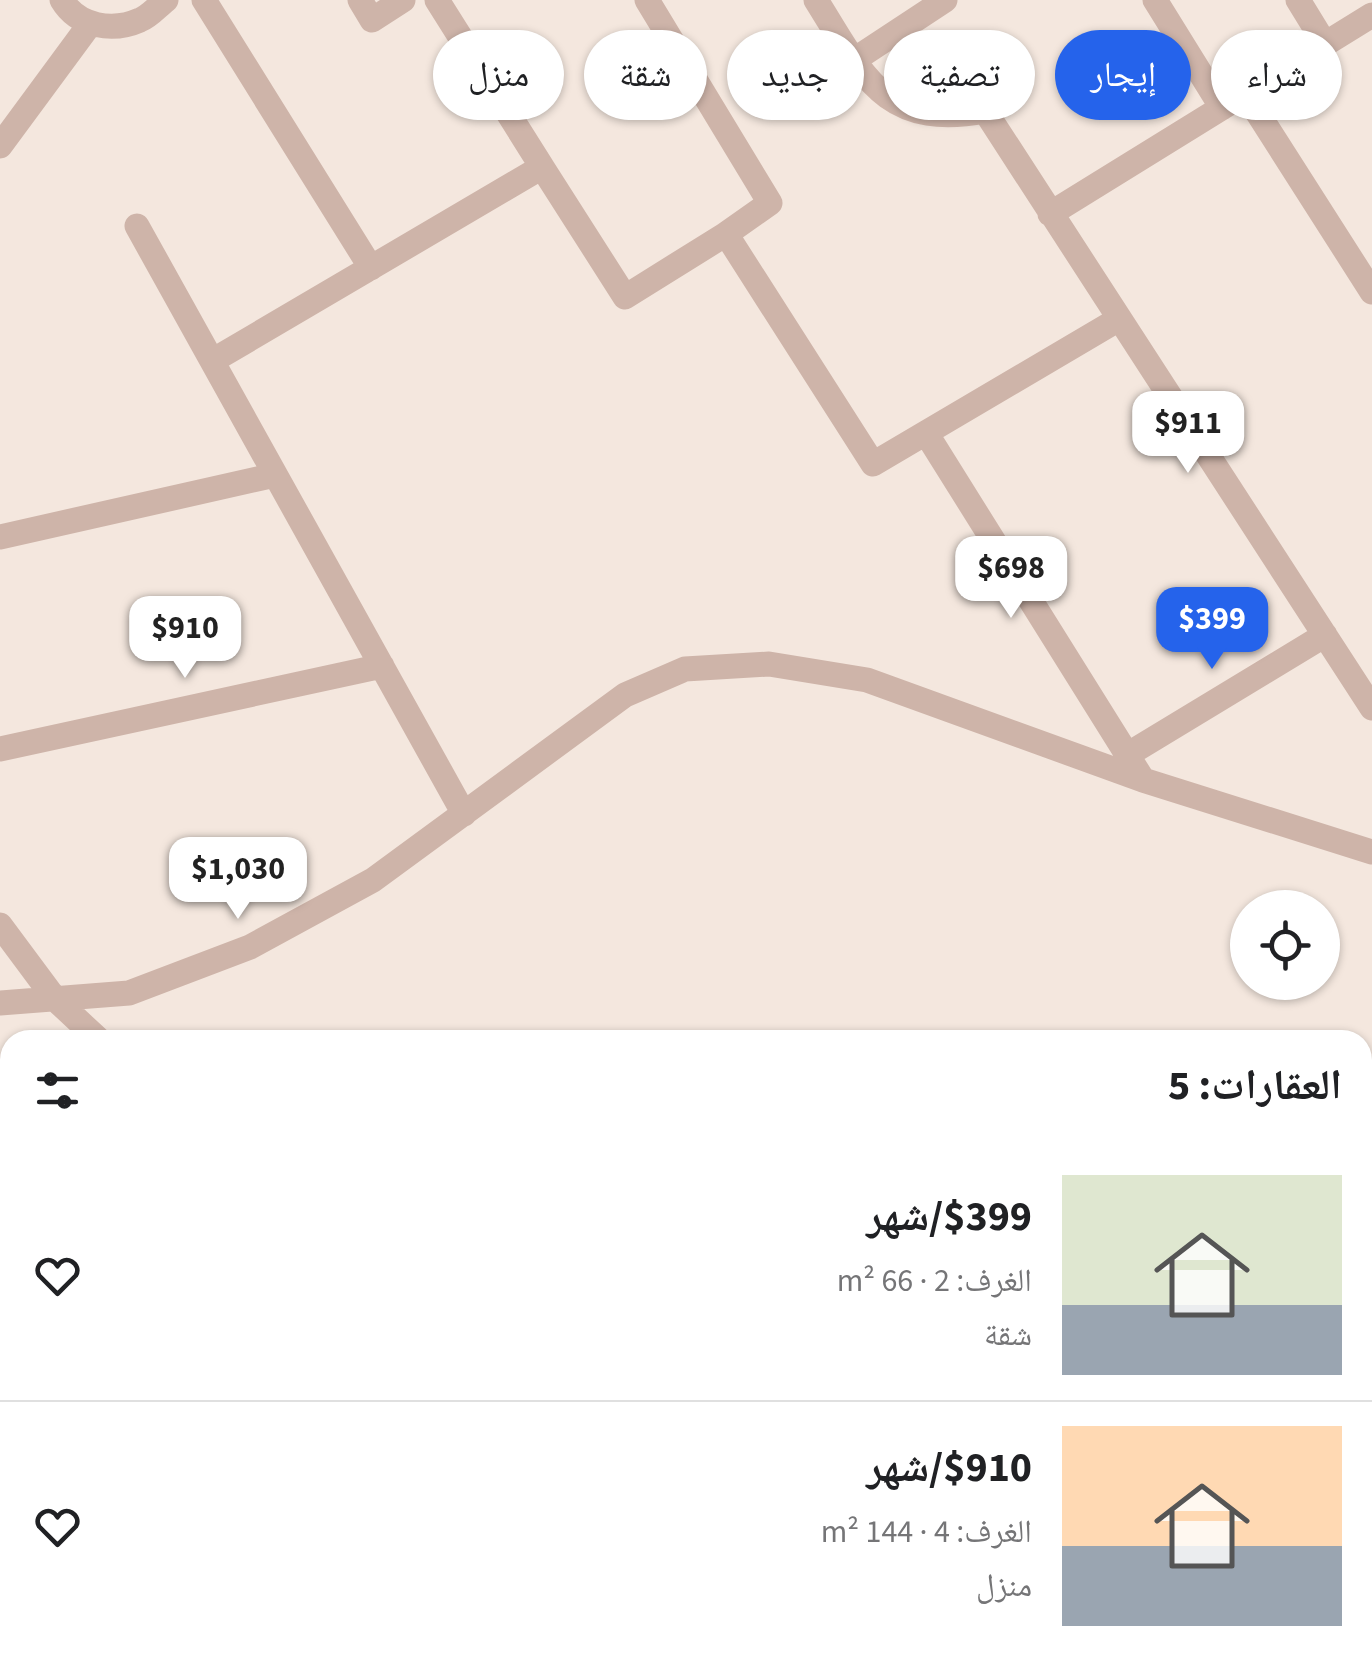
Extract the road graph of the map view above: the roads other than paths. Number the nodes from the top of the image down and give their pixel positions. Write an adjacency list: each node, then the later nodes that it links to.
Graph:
1 (62, 0): 13 (street)
2 (166, 0): 13 (street)
3 (204, 0): 27 (street)
4 (360, 0): 5 (street)
5 (403, 0)
6 (437, 0): 23 (street)
7 (647, 0): 26 (street)
8 (816, 0): 14 (street)
9 (946, 0): 17 (street)
10 (1154, 0): 19 (street)
11 (1298, 0): 15 (street)
12 (1372, 15): 16 (street)
13 (90, 24): 22 (street)
14 (835, 30)
15 (1317, 30)
16 (1342, 34)
17 (864, 53)
18 (864, 71): 24 (street)
19 (1211, 91)
20 (1211, 115): 24 (street)
21 (1263, 120): 28 (street)
22 (0, 146)
23 (542, 167): 26 (street); 27 (street)
24 (1050, 214): 29 (street)
25 (137, 226): 30 (street)
26 (726, 234): 31 (street)
27 (371, 268): 30 (street)
28 (1372, 292)
29 (1118, 319): 31 (street); 34 (street)
30 (212, 361): 32 (street)
31 (926, 432): 38 (street)
32 (275, 475): 33 (street); 35 (street)
33 (0, 537)
34 (1325, 636): 36 (street); 38 (street)
35 (382, 666): 37 (street); 40 (street)
36 (1372, 708)
37 (0, 749)
38 (1127, 755): 39 (street)
39 (1143, 780): 40 (street); 41 (street)
40 (464, 814): 43 (street)
41 (1372, 852)
42 (0, 925): 43 (street)
43 (55, 999): 44 (street); 45 (street)
44 (0, 1003)
45 (88, 1030)

